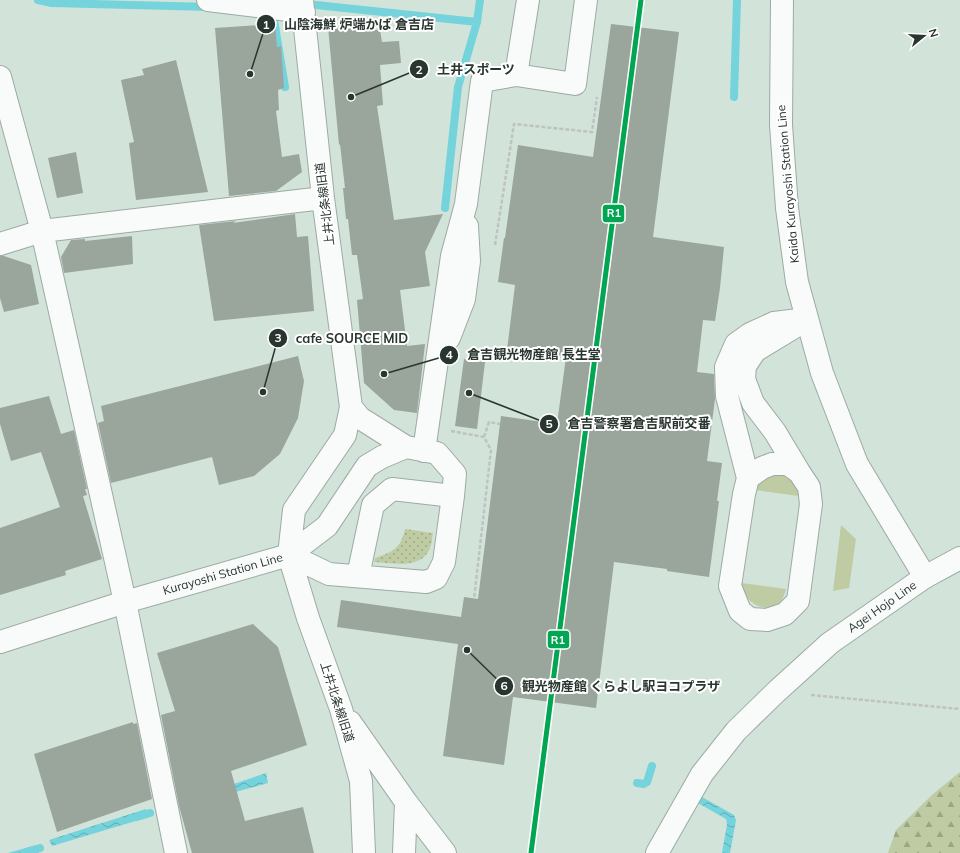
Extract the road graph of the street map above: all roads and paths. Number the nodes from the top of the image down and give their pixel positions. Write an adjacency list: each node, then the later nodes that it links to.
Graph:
1 (208, 0): 5 (street)
2 (528, 0): 6 (street)
3 (586, 0): 6 (street)
4 (782, 0): 13 (street, Kaida Kurayoshi Station Line)
5 (303, 6): 9 (street, 上井北条線旧道)
6 (516, 75): 18 (street)
7 (0, 76): 10 (street)
8 (598, 93): 12 (path)
9 (323, 198): 10 (street); 14 (street, 上井北条線旧道)
10 (42, 231): 11 (street); 29 (street)
11 (0, 244)
12 (494, 249)
13 (807, 319): 19 (street); 20 (street); 25 (street, Agei Hojo Line)
14 (351, 407): 18 (street); 22 (street, Kurayoshi Station Line)
15 (500, 424): 17 (path)
16 (449, 430): 17 (path)
17 (484, 437): 26 (path)
18 (415, 449): 21 (street); 22 (street)
19 (799, 472): 20 (street); 20 (street)
20 (748, 478)
21 (453, 496): 24 (street); 24 (street)
22 (289, 556): 24 (street); 29 (street, Kurayoshi Station Line); 32 (street, 上井北条線旧道)
23 (960, 558): 25 (street)
24 (358, 576)
25 (925, 577): 31 (street, Agei Hojo Line)
26 (476, 585): 27 (path); 28 (path)
27 (480, 586)
28 (474, 598)
29 (125, 602): 30 (street, Kurayoshi Station Line); 36 (street)
30 (0, 642)
31 (776, 692): 33 (path); 40 (street, Agei Hojo Line)
32 (341, 709): 34 (street); 37 (street, 上井北条線旧道)
33 (960, 709)
34 (406, 802): 35 (street); 38 (street)
35 (431, 843): 39 (street)
36 (176, 853)
37 (364, 853)
38 (404, 853)
39 (445, 853)
40 (657, 853)

